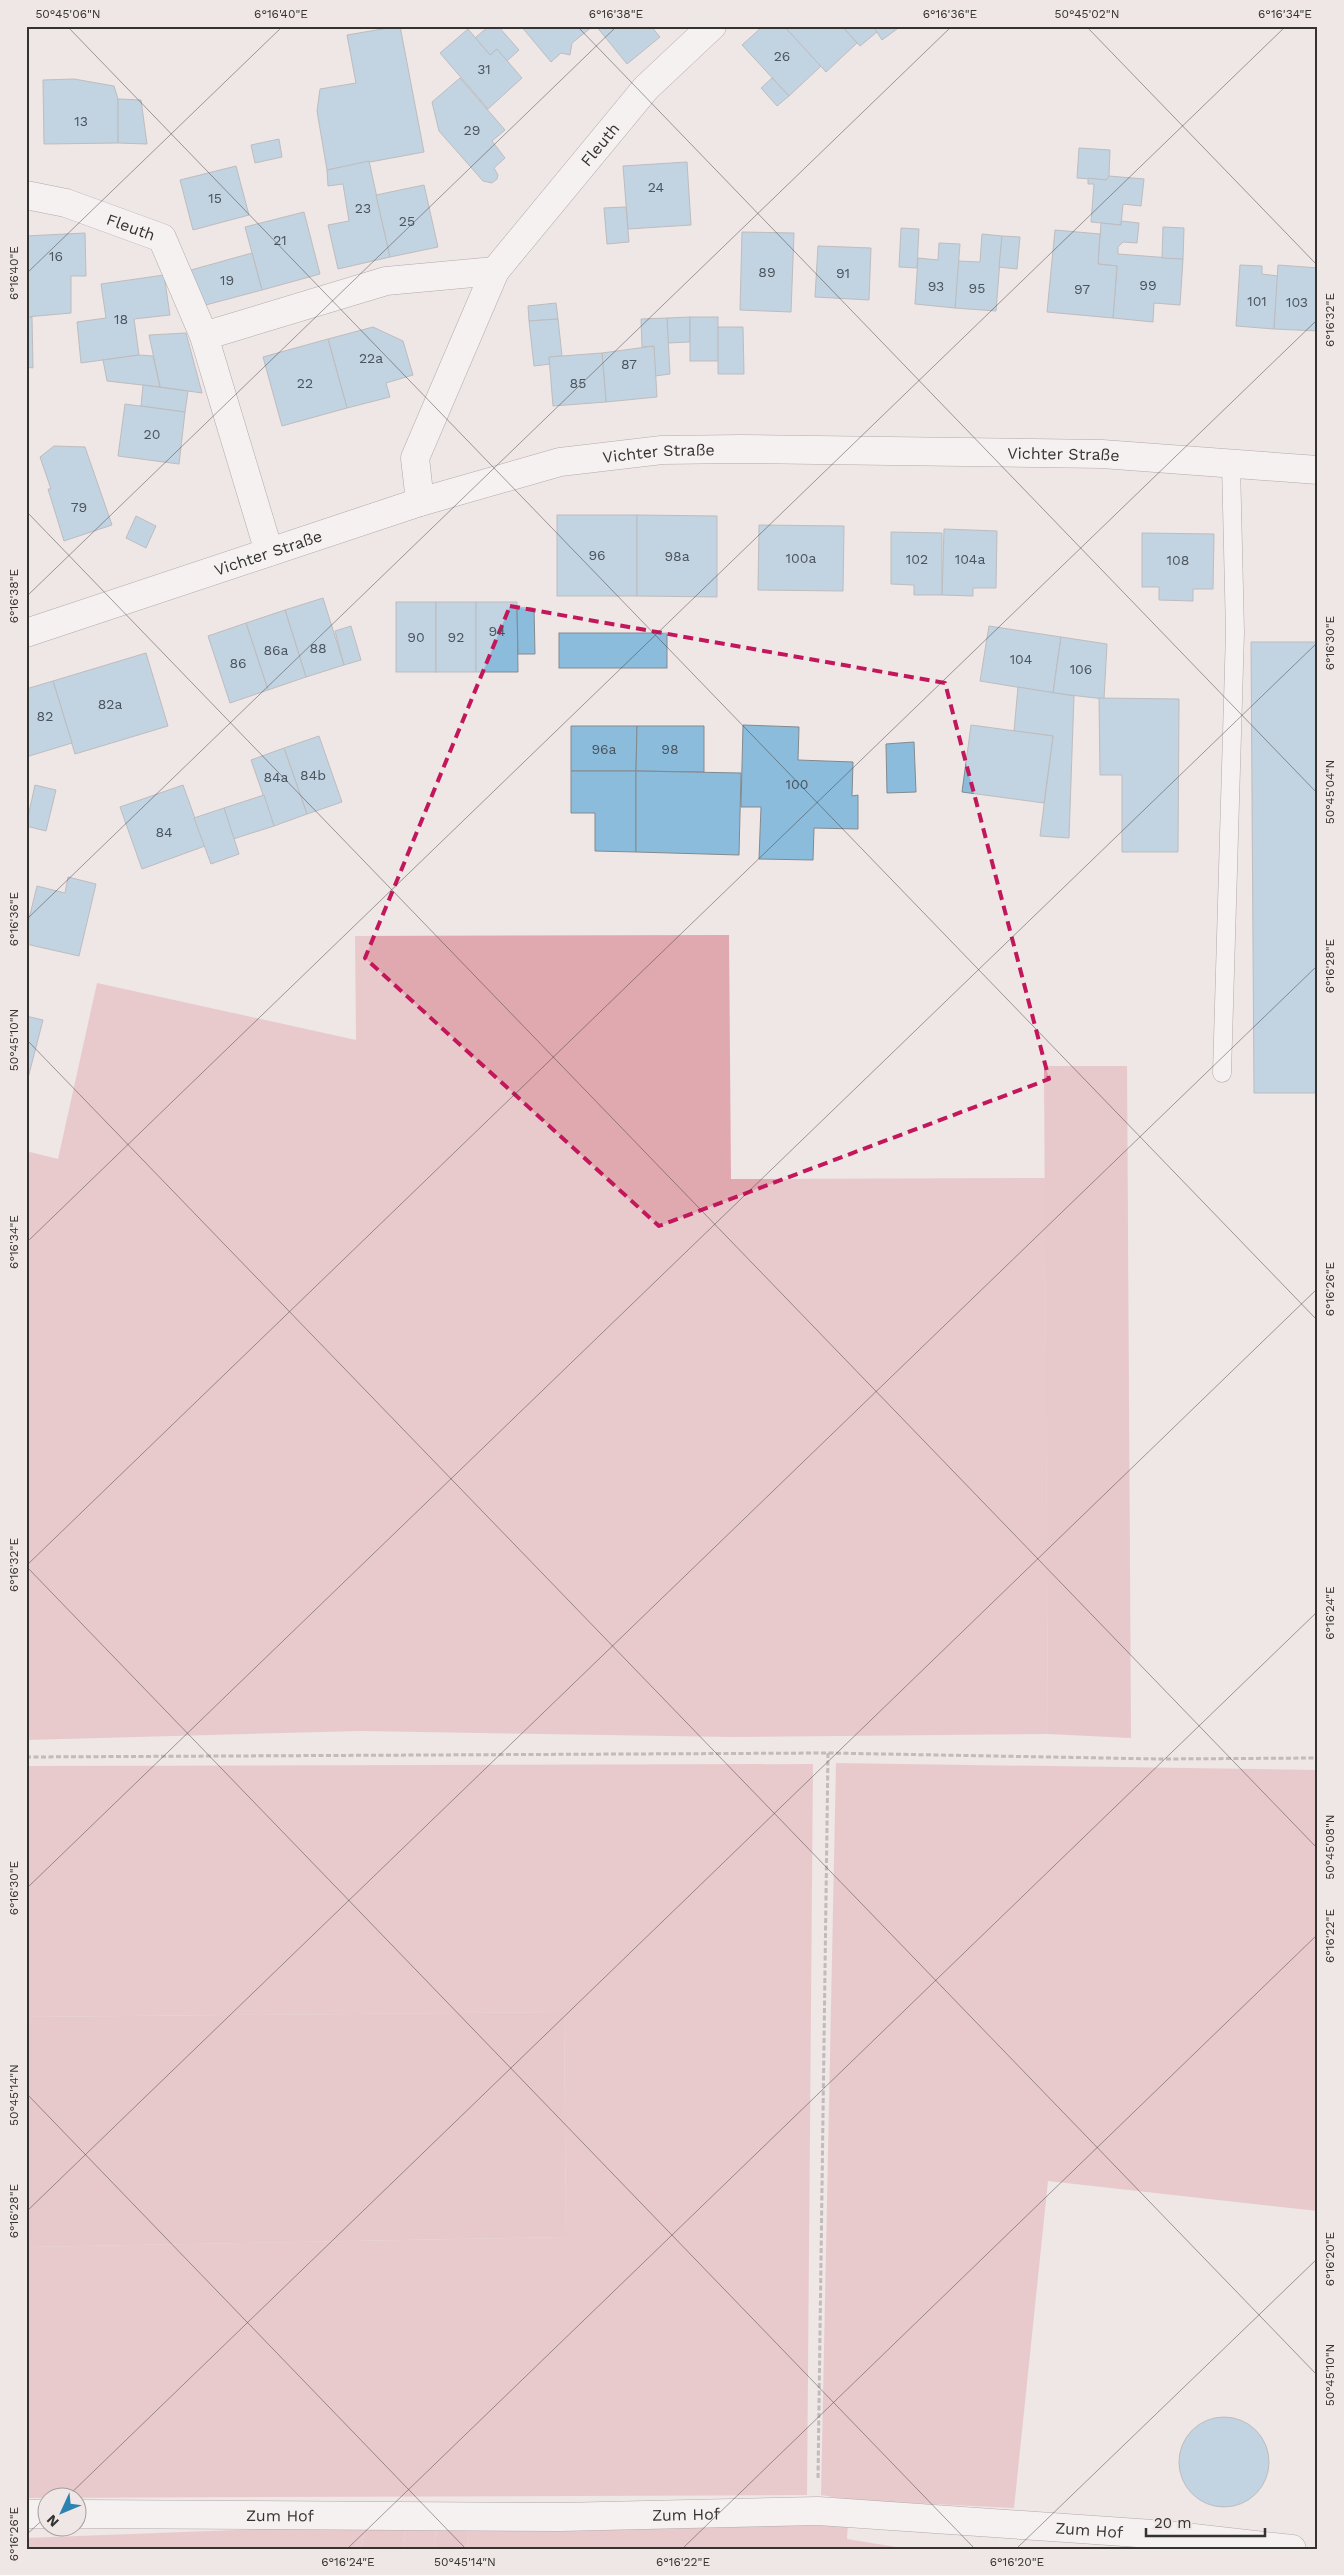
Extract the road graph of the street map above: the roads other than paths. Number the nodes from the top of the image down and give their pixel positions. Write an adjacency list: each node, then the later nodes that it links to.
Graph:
1 (712, 26): 3 (street, Fleuth)
2 (26, 195): 4 (street, Fleuth)
3 (495, 271): 4 (street); 7 (street, Fleuth)
4 (204, 336): 8 (street, Fleuth)
5 (1231, 464): 6 (street, Vichter Straße); 7 (street, Vichter Straße); 10 (lane)
6 (1318, 470)
7 (420, 502): 8 (street, Vichter Straße)
8 (269, 552): 9 (street, Vichter Straße)
9 (26, 633)
10 (1222, 1074)
11 (88, 2514): 12 (street, Zum Hof)
12 (1292, 2549)

